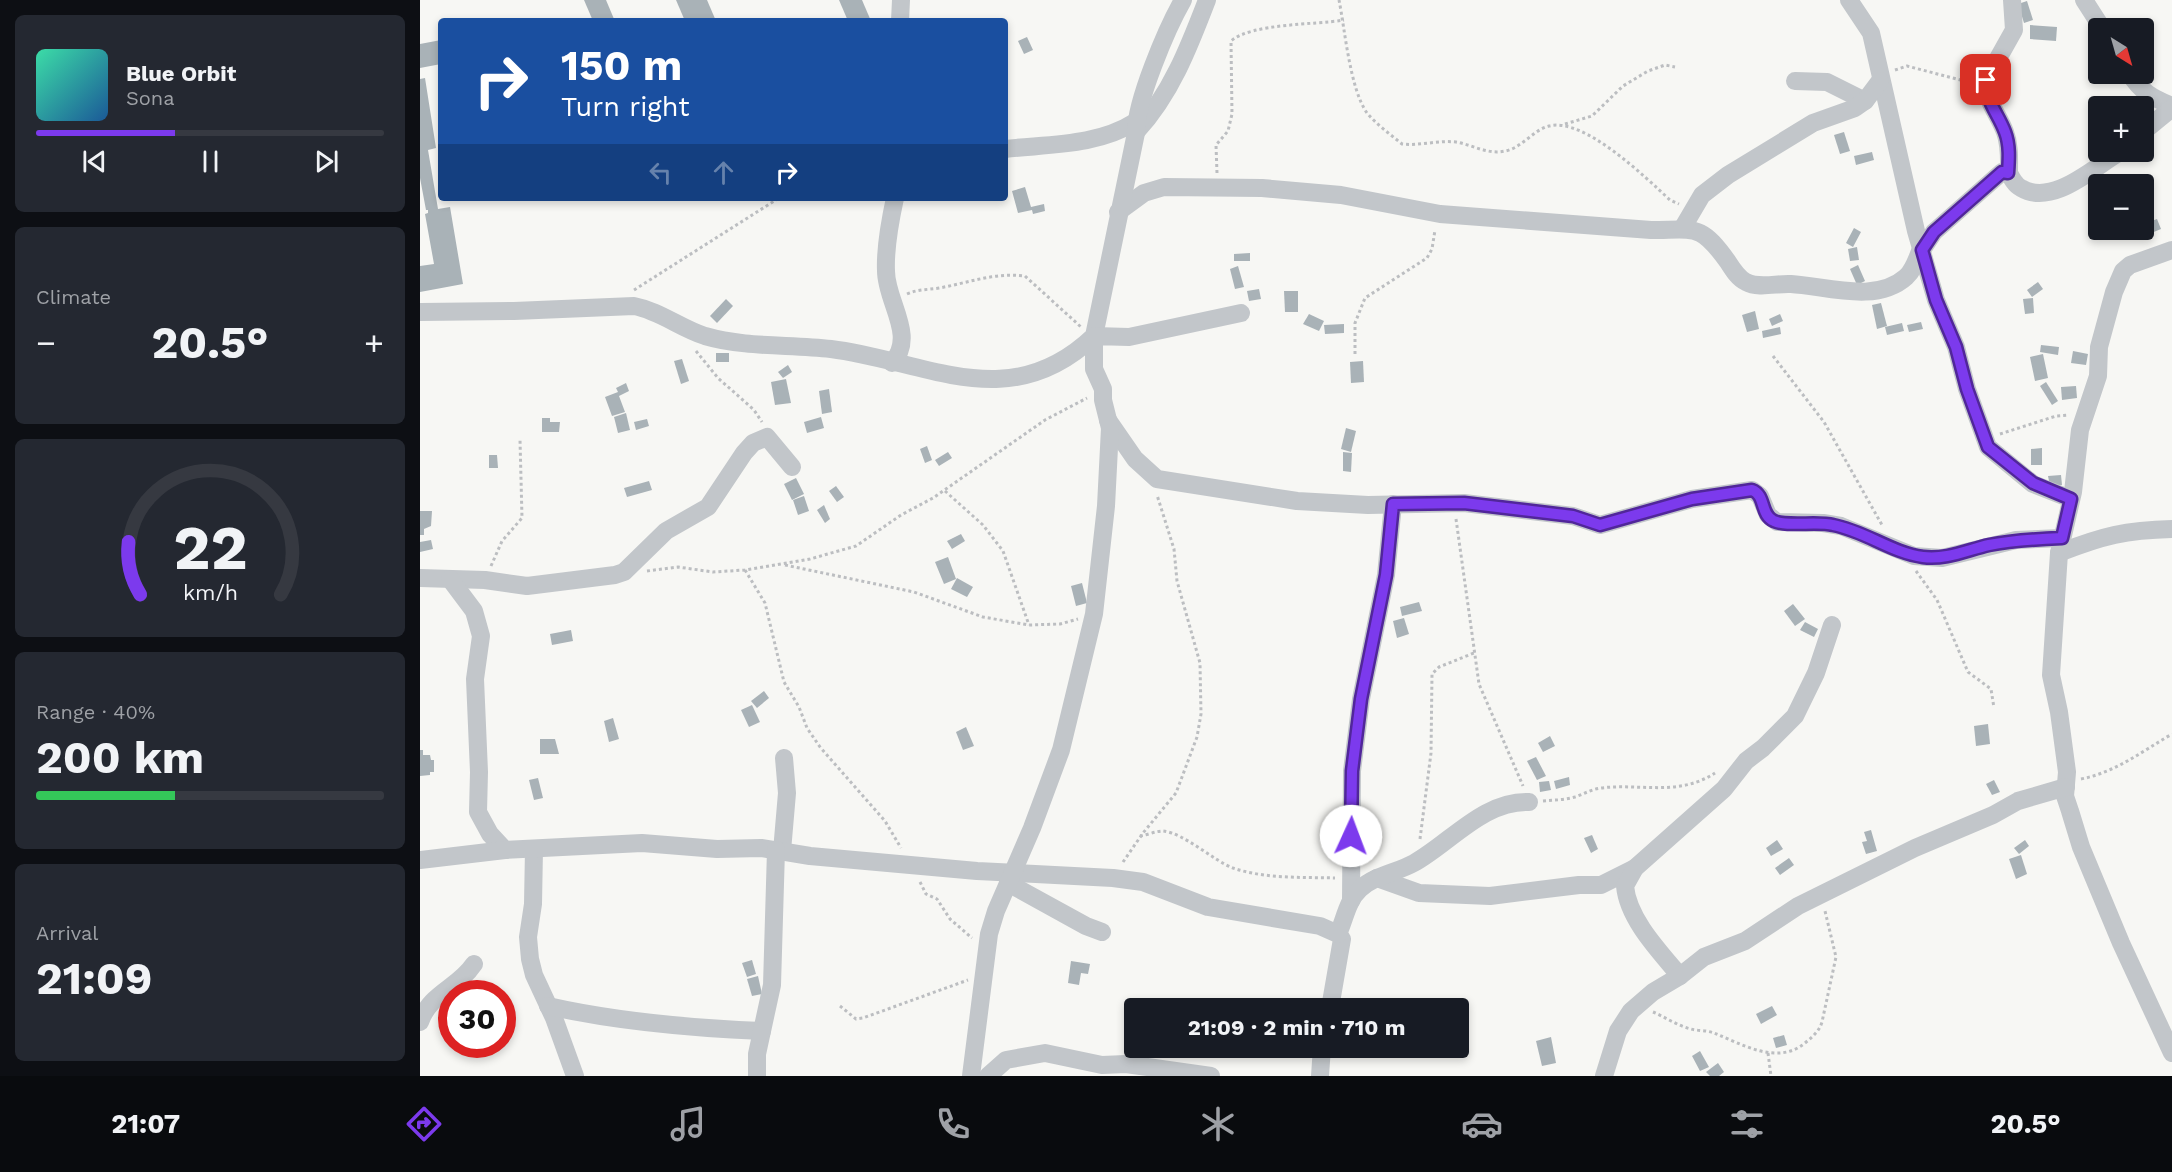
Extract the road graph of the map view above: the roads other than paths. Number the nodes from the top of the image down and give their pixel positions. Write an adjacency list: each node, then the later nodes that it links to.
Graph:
1 (900, 0): 7 (street)
2 (1183, 0): 15 (street)
3 (1207, 0): 15 (street)
4 (1849, 0): 9 (street)
5 (2012, 0): 18 (street)
6 (2084, 0): 8 (street)
7 (900, 18)
8 (2096, 18)
9 (1880, 78): 12 (street); 22 (street)
10 (1795, 81): 12 (street)
11 (2139, 84): 13 (street)
12 (1865, 101): 21 (street)
13 (2172, 107): 14 (street)
14 (2154, 122)
15 (1135, 128): 16 (street); 20 (street)
16 (1008, 148)
17 (2104, 162): 18 (street)
18 (2008, 173): 22 (street)
19 (895, 201): 27 (street)
20 (1118, 212): 21 (street); 26 (street)
21 (1682, 229): 22 (street)
22 (1922, 249): 30 (street)
23 (2172, 250): 30 (street)
24 (420, 312): 27 (street)
25 (1241, 313): 26 (street)
26 (1094, 336): 27 (street); 28 (street)
27 (892, 363)
28 (1108, 420): 31 (street); 45 (street)
29 (792, 467): 35 (street)
30 (2071, 499): 33 (street)
31 (1393, 504): 33 (street); 47 (street)
32 (2172, 529): 33 (street)
33 (2060, 546): 38 (street)
34 (420, 578): 35 (street)
35 (450, 579): 41 (street)
36 (1832, 625): 44 (street)
37 (784, 758): 42 (street)
38 (2066, 784): 51 (street); 56 (street)
39 (1529, 802): 46 (street)
40 (534, 849): 41 (street); 42 (street); 53 (street)
41 (505, 850): 43 (street)
42 (779, 850): 45 (street); 55 (street)
43 (420, 860)
44 (1635, 868): 46 (street); 51 (street)
45 (1011, 877): 48 (street); 49 (street); 60 (street)
46 (1377, 878): 47 (street)
47 (1351, 901): 49 (street)
48 (1102, 932)
49 (1338, 934): 52 (street)
50 (474, 964): 54 (street)
51 (1680, 976): 64 (street)
52 (1332, 998)
53 (548, 1006): 55 (street); 58 (street)
54 (420, 1022)
55 (762, 1031): 59 (street)
56 (2172, 1053)
57 (1321, 1058): 63 (street)
58 (575, 1076)
59 (757, 1076)
60 (970, 1076)
61 (988, 1076): 62 (street)
62 (1211, 1076)
63 (1320, 1076)
64 (1604, 1076)

